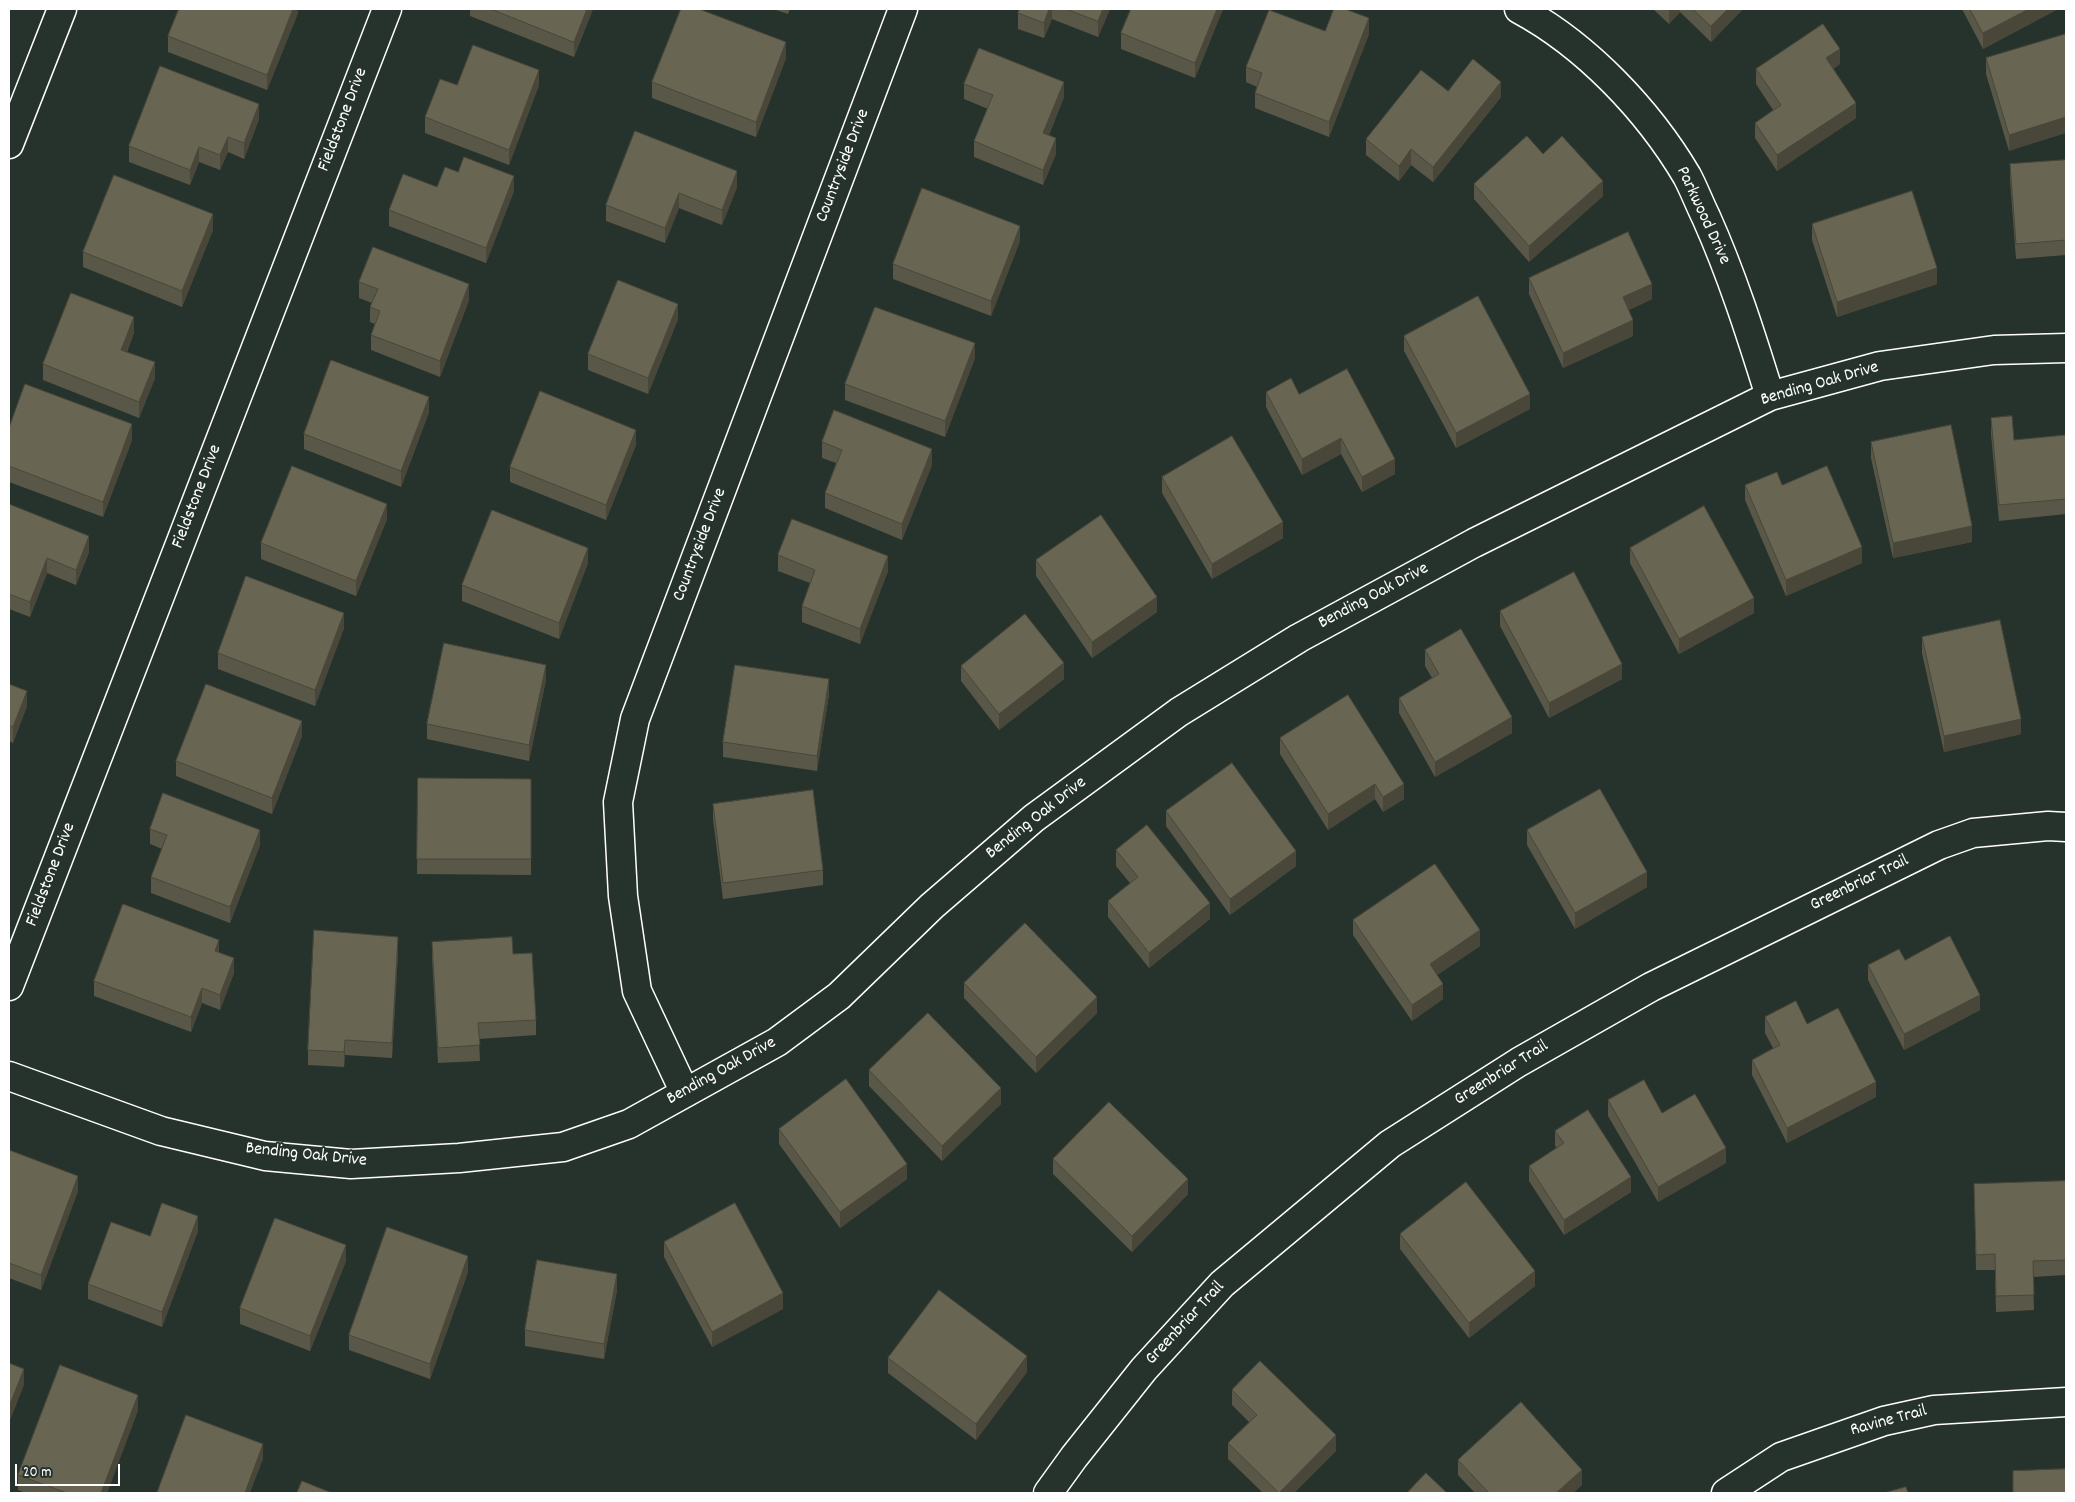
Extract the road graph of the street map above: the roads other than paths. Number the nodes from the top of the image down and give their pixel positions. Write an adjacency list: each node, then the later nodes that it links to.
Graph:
1 (62, 9): 5 (street)
2 (387, 9): 9 (street, Fieldstone Drive)
3 (903, 9): 11 (street, Countryside Drive)
4 (1519, 9): 7 (street, Parkwood Drive)
5 (9, 144)
6 (2066, 348): 7 (street, Bending Oak Drive)
7 (1770, 396): 11 (street, Bending Oak Drive)
8 (2066, 826): 13 (street, Greenbriar Trail)
9 (9, 986)
10 (9, 1076): 11 (street, Bending Oak Drive)
11 (685, 1093)
12 (2066, 1402): 14 (street, Ravine Trail)
13 (1048, 1493)
14 (1726, 1493)

